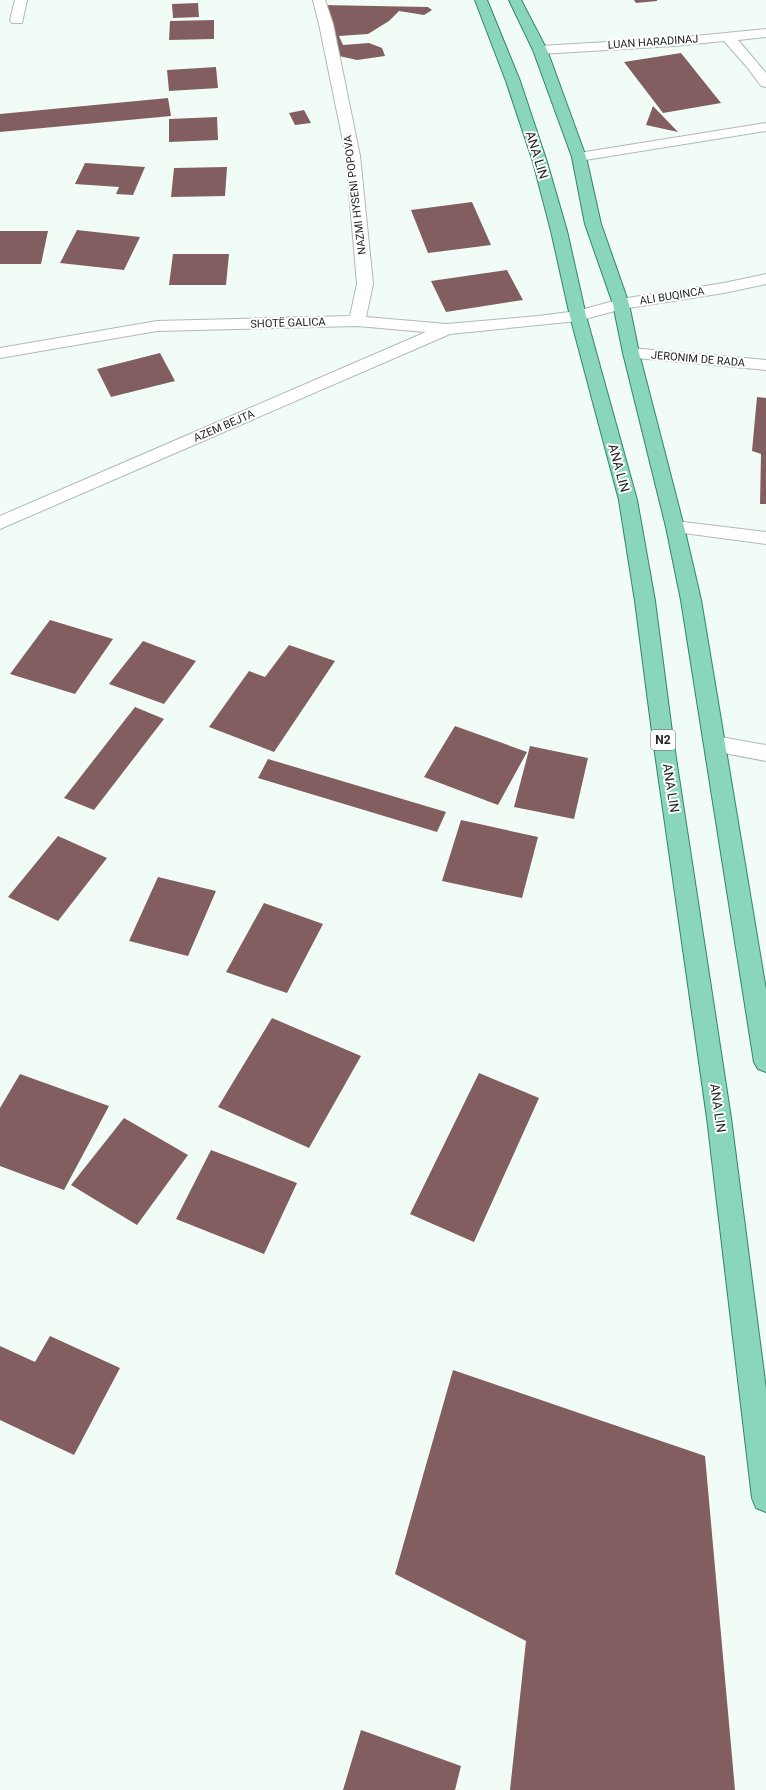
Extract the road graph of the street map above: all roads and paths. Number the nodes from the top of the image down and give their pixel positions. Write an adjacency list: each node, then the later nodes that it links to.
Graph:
1 (21, 0): 5 (street)
2 (319, 0): 17 (street, NAZMI HYSENI POPOVA)
3 (481, 0): 16 (main road, ANA LIN / N2)
4 (515, 0): 8 (main road)
5 (17, 20)
6 (766, 32): 7 (street, LUAN HARADINAJ)
7 (727, 36): 8 (street, LUAN HARADINAJ); 10 (street)
8 (540, 50): 13 (main road)
9 (766, 62): 10 (street)
10 (752, 64): 11 (street)
11 (766, 83)
12 (766, 127): 13 (street)
13 (579, 156): 15 (main road)
14 (766, 279): 15 (street, ALI BUQINCA)
15 (620, 304): 16 (street, ALI BUQINCA); 20 (main road)
16 (578, 316): 18 (street, SHOTË GALICA); 28 (main road, ANA LIN / N2)
17 (357, 321): 18 (street, SHOTË GALICA); 19 (street, SHOTË GALICA)
18 (447, 329): 22 (street, AZEM BEJTA)
19 (0, 353)
20 (631, 353): 21 (street, JERONIM DE RADA); 23 (main road)
21 (766, 365)
22 (0, 522)
23 (675, 527): 24 (street); 25 (main road)
24 (766, 538)
25 (715, 744): 26 (street); 27 (main road)
26 (766, 753)
27 (766, 1062)
28 (766, 1498)

